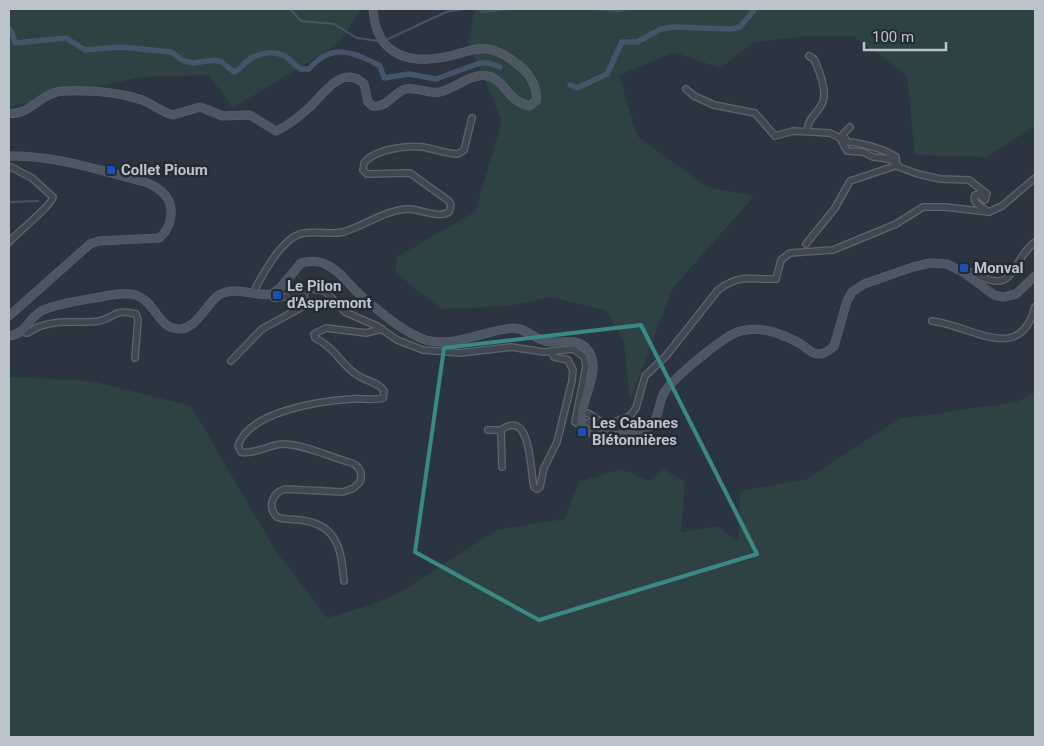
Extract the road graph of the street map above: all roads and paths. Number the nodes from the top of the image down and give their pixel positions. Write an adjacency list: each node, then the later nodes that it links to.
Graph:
1 (373, 9): 4 (street)
2 (809, 56): 7 (street)
3 (686, 89): 7 (street)
4 (9, 113)
5 (472, 118): 19 (street)
6 (850, 127): 9 (street)
7 (807, 131): 9 (street)
8 (9, 156): 22 (street)
9 (897, 165): 12 (street); 15 (street)
10 (9, 166): 13 (street)
11 (1035, 178): 12 (street)
12 (989, 212): 33 (street)
13 (9, 242)
14 (1035, 242): 16 (street)
15 (806, 244)
16 (966, 274): 17 (street); 34 (street)
17 (1035, 276)
18 (304, 291): 20 (street); 24 (street); 29 (street)
19 (253, 293): 20 (street); 25 (street)
20 (272, 294): 30 (street)
21 (1035, 307): 23 (street)
22 (9, 316)
23 (932, 321)
24 (382, 329): 27 (street); 38 (street)
25 (22, 332): 26 (street); 28 (street)
26 (9, 336)
27 (551, 352): 34 (street); 36 (street)
28 (135, 358)
29 (231, 362)
30 (584, 403): 31 (street); 32 (street)
31 (582, 413): 32 (street); 34 (street)
32 (596, 418): 33 (street)
33 (604, 424): 34 (street)
34 (582, 425)
35 (488, 430): 36 (street)
36 (501, 430): 37 (street)
37 (502, 467)
38 (344, 581)

